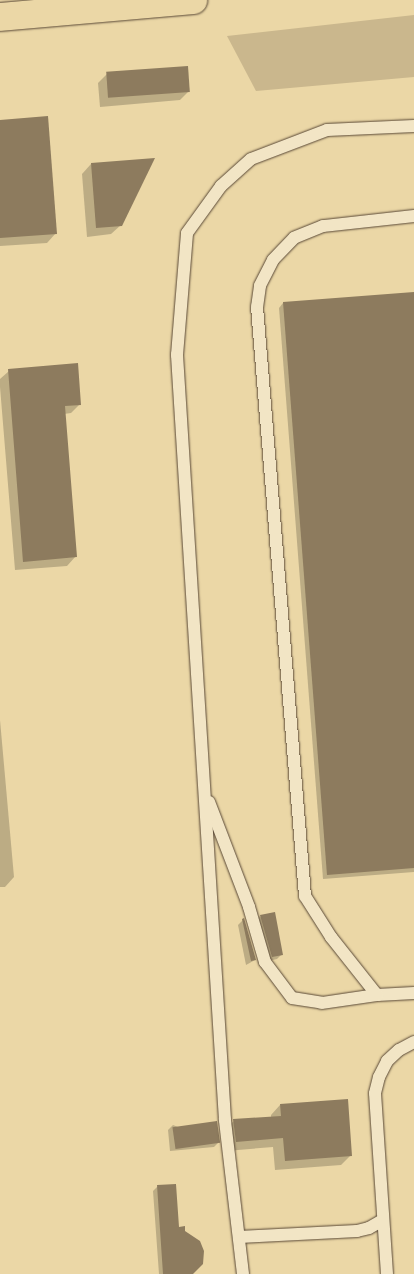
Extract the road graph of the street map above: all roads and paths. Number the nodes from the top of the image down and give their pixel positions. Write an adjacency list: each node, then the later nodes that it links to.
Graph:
1 (193, 0): 2 (main road)
2 (0, 17)
3 (414, 126): 5 (lane)
4 (414, 216): 7 (lane)
5 (204, 790): 7 (lane); 10 (lane)
6 (414, 993): 7 (lane)
7 (377, 995)
8 (414, 1042): 9 (lane)
9 (384, 1220): 10 (lane); 12 (lane)
10 (239, 1237): 11 (lane)
11 (243, 1274)
12 (388, 1274)

